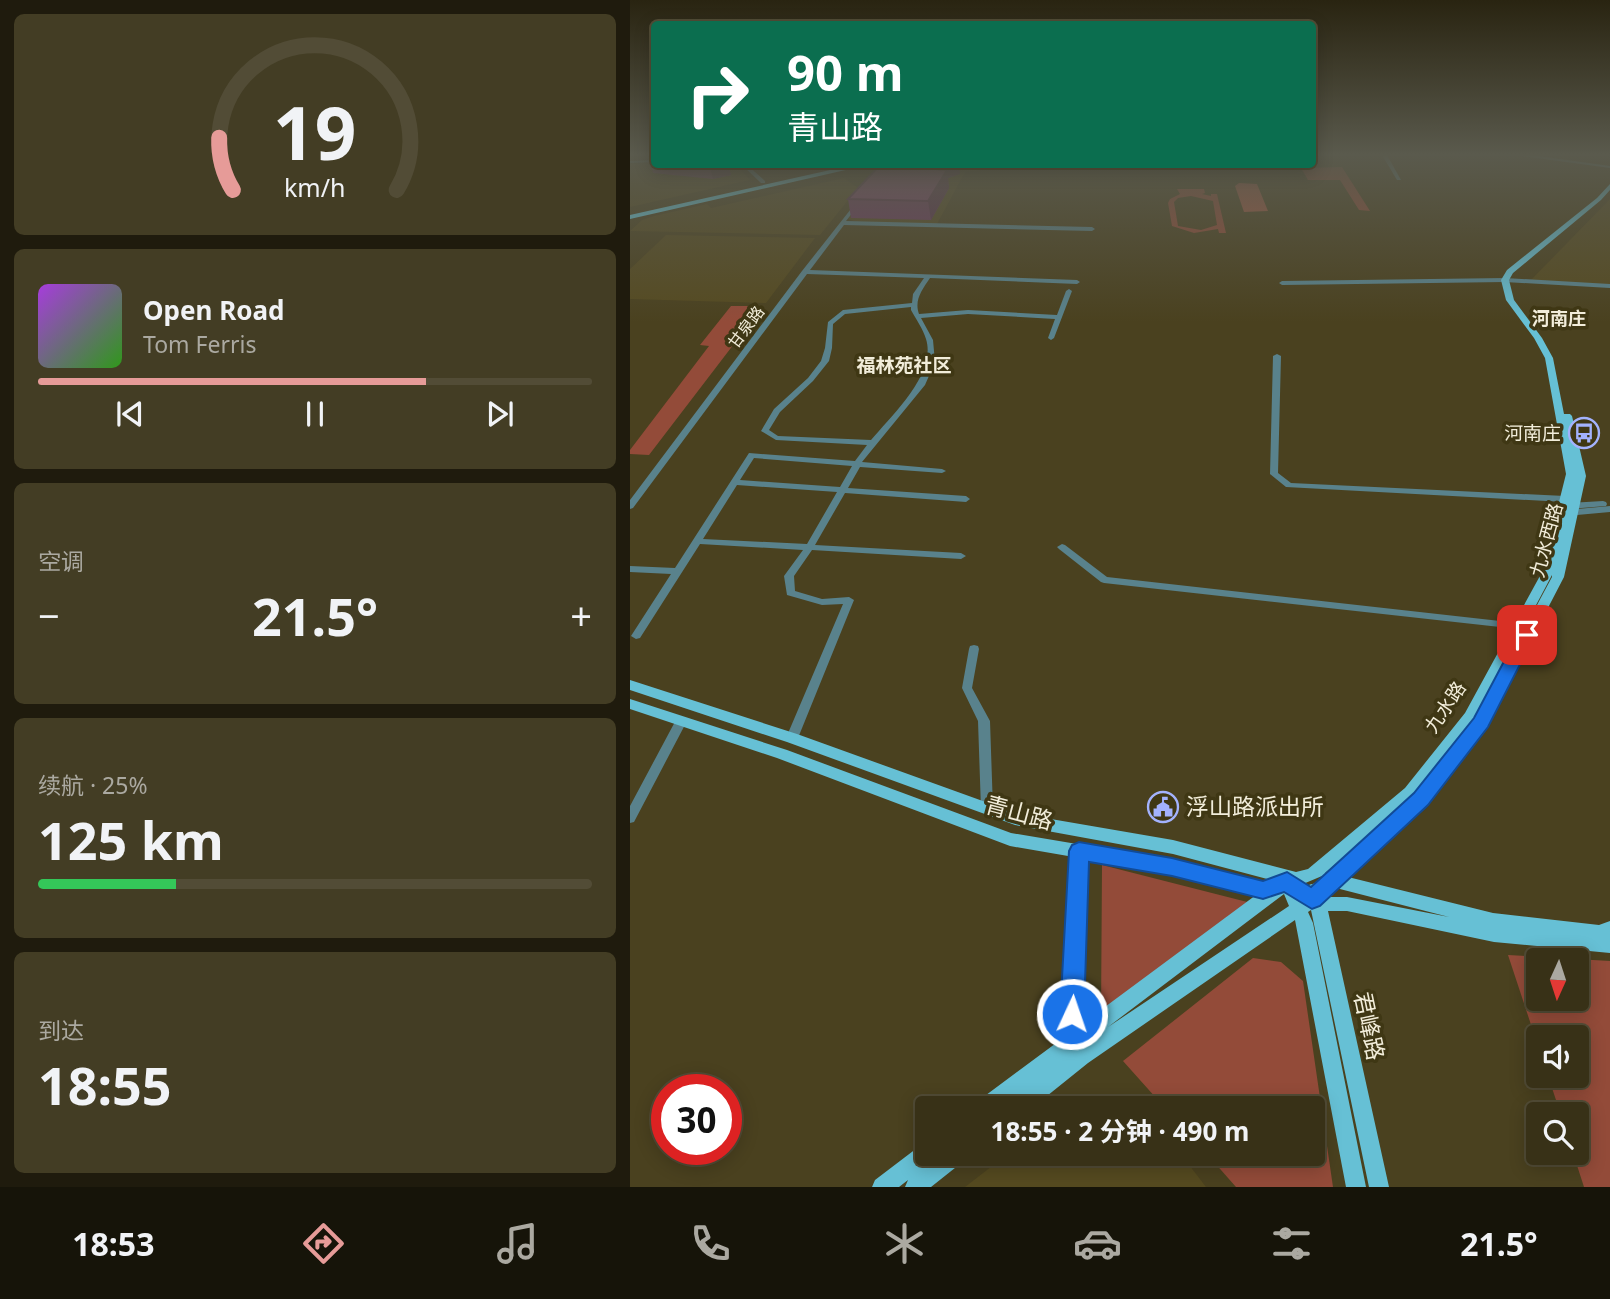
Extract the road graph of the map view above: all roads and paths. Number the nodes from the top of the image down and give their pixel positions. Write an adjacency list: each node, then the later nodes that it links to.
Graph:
1 (650, 210): 5 (highway)
2 (852, 210): 6 (street, 甘泉路)
3 (1586, 210): 10 (main road)
4 (1591, 210): 10 (main road)
5 (630, 215)
6 (842, 223): 7 (street); 8 (street, 甘泉路)
7 (1092, 229)
8 (804, 272): 9 (street); 27 (street, 甘泉路)
9 (928, 277): 11 (street); 15 (street)
10 (1509, 280): 12 (street); 13 (street); 28 (main road, 九水路)
11 (1077, 282)
12 (1282, 283)
13 (1610, 286)
14 (1069, 291): 17 (street)
15 (915, 305): 16 (street); 20 (street)
16 (917, 316): 17 (street); 20 (street)
17 (1059, 317): 18 (street)
18 (1051, 338)
19 (1277, 356): 28 (street)
20 (873, 443): 21 (street)
21 (857, 464): 22 (street); 23 (street); 24 (street)
22 (942, 471)
23 (735, 482): 24 (street); 30 (street)
24 (842, 490): 25 (street); 32 (street)
25 (966, 499)
26 (1610, 503): 28 (street)
27 (630, 506)
28 (1567, 507): 29 (street); 36 (main road, 九水路); 47 (main road, 九水西路)
29 (1610, 509)
30 (697, 541): 32 (street); 35 (street)
31 (1062, 547): 36 (street)
32 (809, 548): 33 (street); 42 (street)
33 (961, 556)
34 (630, 569): 35 (street)
35 (678, 570): 37 (street)
36 (1518, 626): 46 (main road, 九水路)
37 (636, 636)
38 (974, 649): 43 (street)
39 (630, 685): 42 (main road, 青山路)
40 (630, 704): 41 (main road, 青山路)
41 (681, 720): 44 (street); 45 (main road, 青山路)
42 (792, 738): 43 (main road, 青山路)
43 (987, 809): 46 (main road, 青山路)
44 (630, 818)
45 (1079, 851): 46 (main road, 青山路); 51 (street)
46 (1298, 878): 47 (main road, 青山路); 48 (main road, 君峰路); 48 (main road, 君峰路); 51 (main road, 九水路)
47 (1333, 880): 48 (main road); 49 (main road, 青山路)
48 (1311, 902): 50 (main road); 53 (main road); 58 (main road, 君峰路); 59 (main road, 君峰路)
49 (1610, 929)
50 (1610, 945)
51 (1071, 1041): 52 (main road, 九水路)
52 (1000, 1096)
53 (1031, 1096)
54 (915, 1162): 56 (main road)
55 (942, 1166): 57 (main road)
56 (882, 1187)
57 (915, 1187)
58 (1356, 1187)
59 (1379, 1187)

